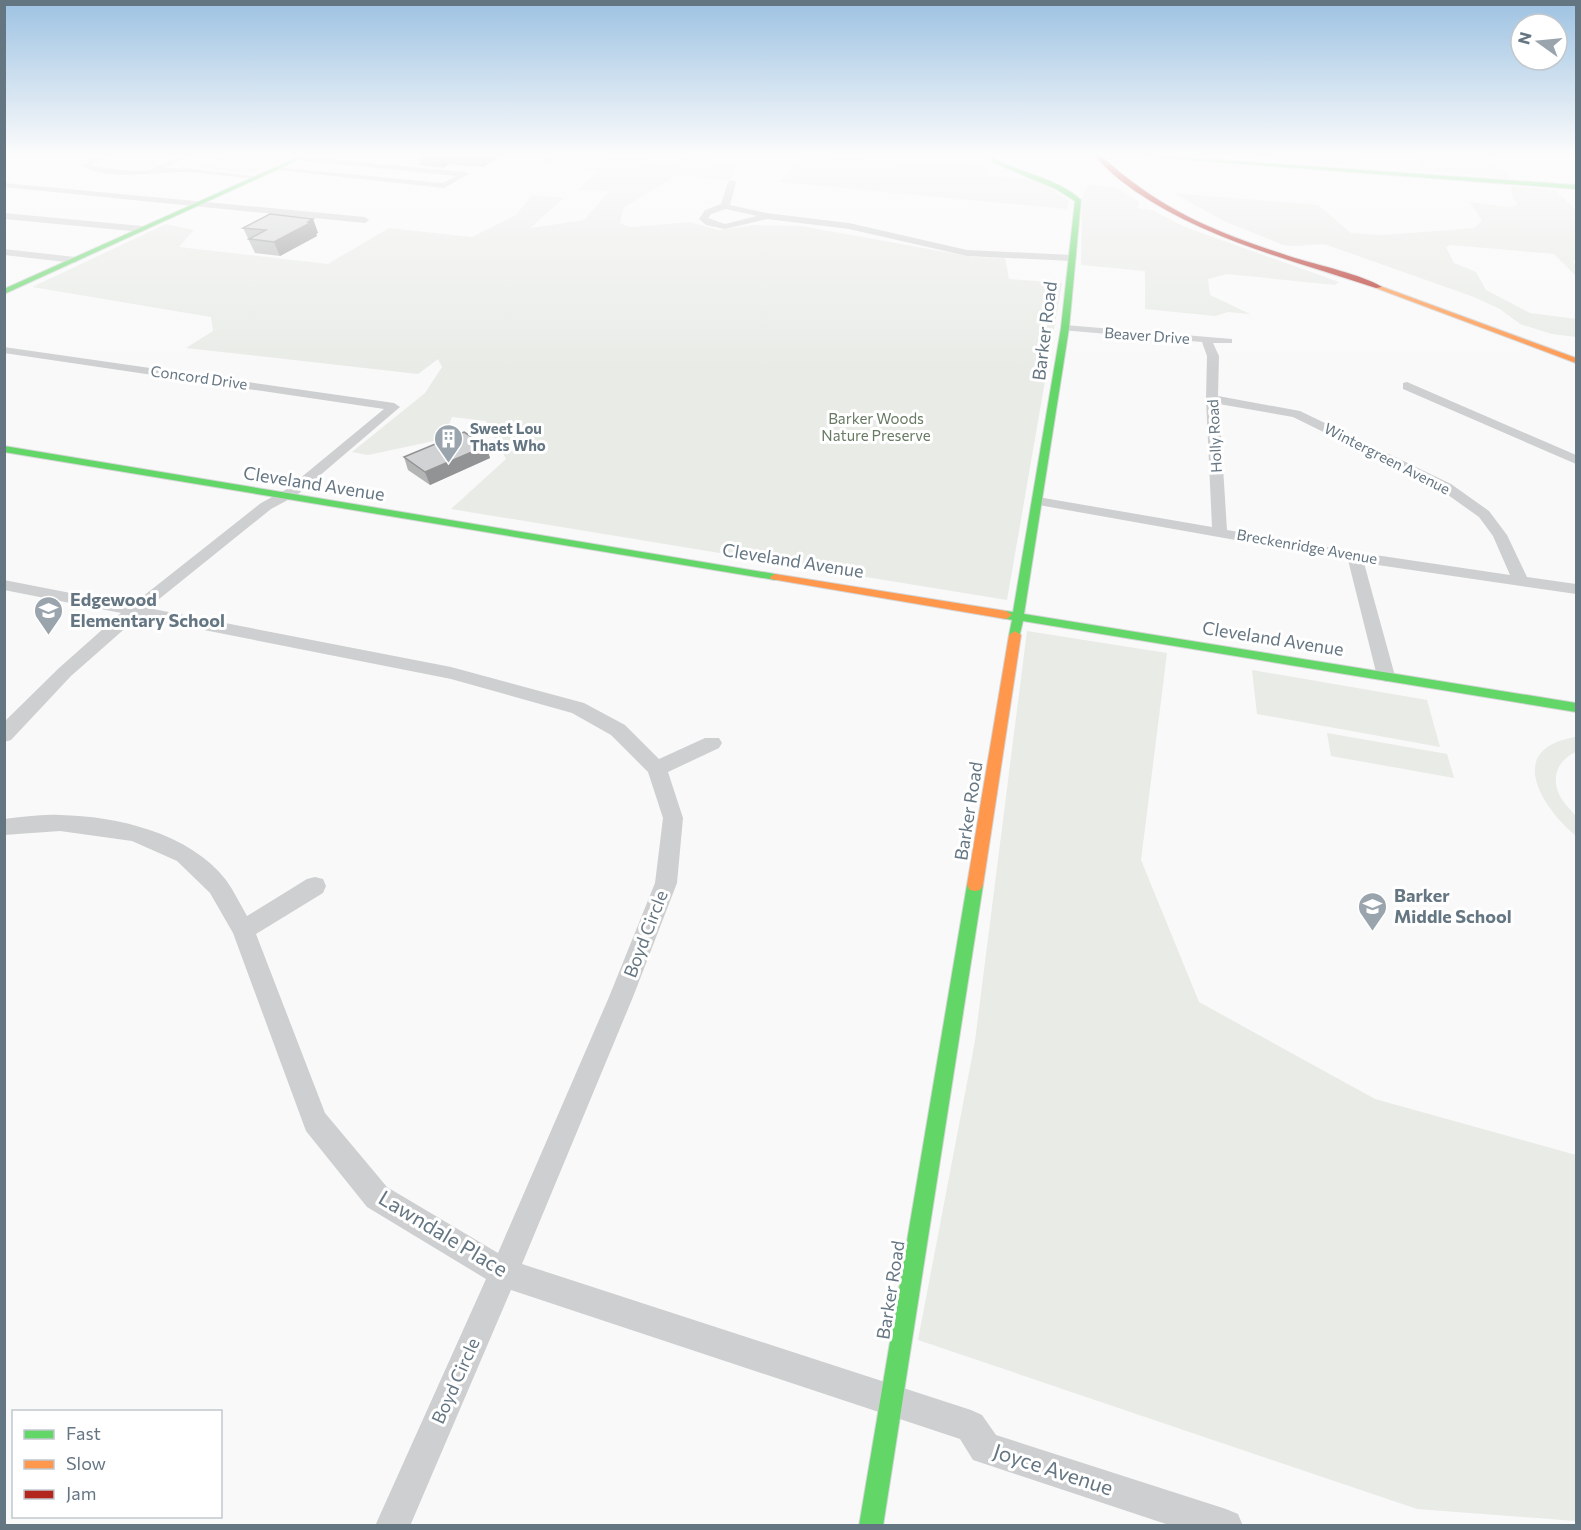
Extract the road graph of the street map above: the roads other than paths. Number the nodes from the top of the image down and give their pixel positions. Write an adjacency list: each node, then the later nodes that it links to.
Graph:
1 (114, 226): 7 (street)
2 (148, 226): 7 (street)
3 (851, 226): 9 (street)
4 (1075, 226): 9 (street, Barker Road)
5 (1210, 226): 11 (street)
6 (1225, 226): 11 (street)
7 (142, 229): 10 (street)
8 (4, 252): 10 (street)
9 (1072, 258): 13 (street, Barker Road)
10 (75, 260): 12 (street)
11 (1320, 266): 17 (street)
12 (4, 292)
13 (1065, 328): 14 (street, Beaver Drive); 23 (street, Barker Road)
14 (1207, 341): 15 (street, Beaver Drive); 19 (street, Holly Road)
15 (1228, 341)
16 (4, 350): 22 (street, Concord Drive)
17 (1576, 361)
18 (1407, 386): 21 (street)
19 (1212, 399): 24 (street, Holly Road); 26 (street, Wintergreen Avenue)
20 (4, 449): 22 (street, Cleveland Avenue)
21 (1576, 460)
22 (282, 497): 29 (street); 30 (street, Cleveland Avenue)
23 (1038, 501): 24 (street, Breckenridge Avenue); 30 (street, Barker Road)
24 (1220, 531): 25 (street, Breckenridge Avenue)
25 (1355, 557): 26 (street, Breckenridge Avenue); 31 (street)
26 (1520, 580): 28 (street, Breckenridge Avenue)
27 (4, 585): 29 (street, Boyd Circle)
28 (1576, 589)
29 (134, 611): 33 (street); 35 (street, Boyd Circle)
30 (1020, 616): 31 (street, Cleveland Avenue); 40 (street, Barker Road)
31 (1386, 676): 32 (street, Cleveland Avenue)
32 (1576, 708)
33 (4, 735)
34 (712, 743): 35 (street)
35 (657, 769): 39 (street, Boyd Circle)
36 (4, 827): 38 (street, Lawndale Place)
37 (315, 886): 38 (street)
38 (243, 930): 39 (street, Lawndale Place)
39 (504, 1273): 40 (street, Lawndale Place); 41 (street, Boyd Circle)
40 (892, 1399): 42 (street, Barker Road); 43 (street, Joyce Avenue)
41 (392, 1526)
42 (871, 1526)
43 (1226, 1526)

